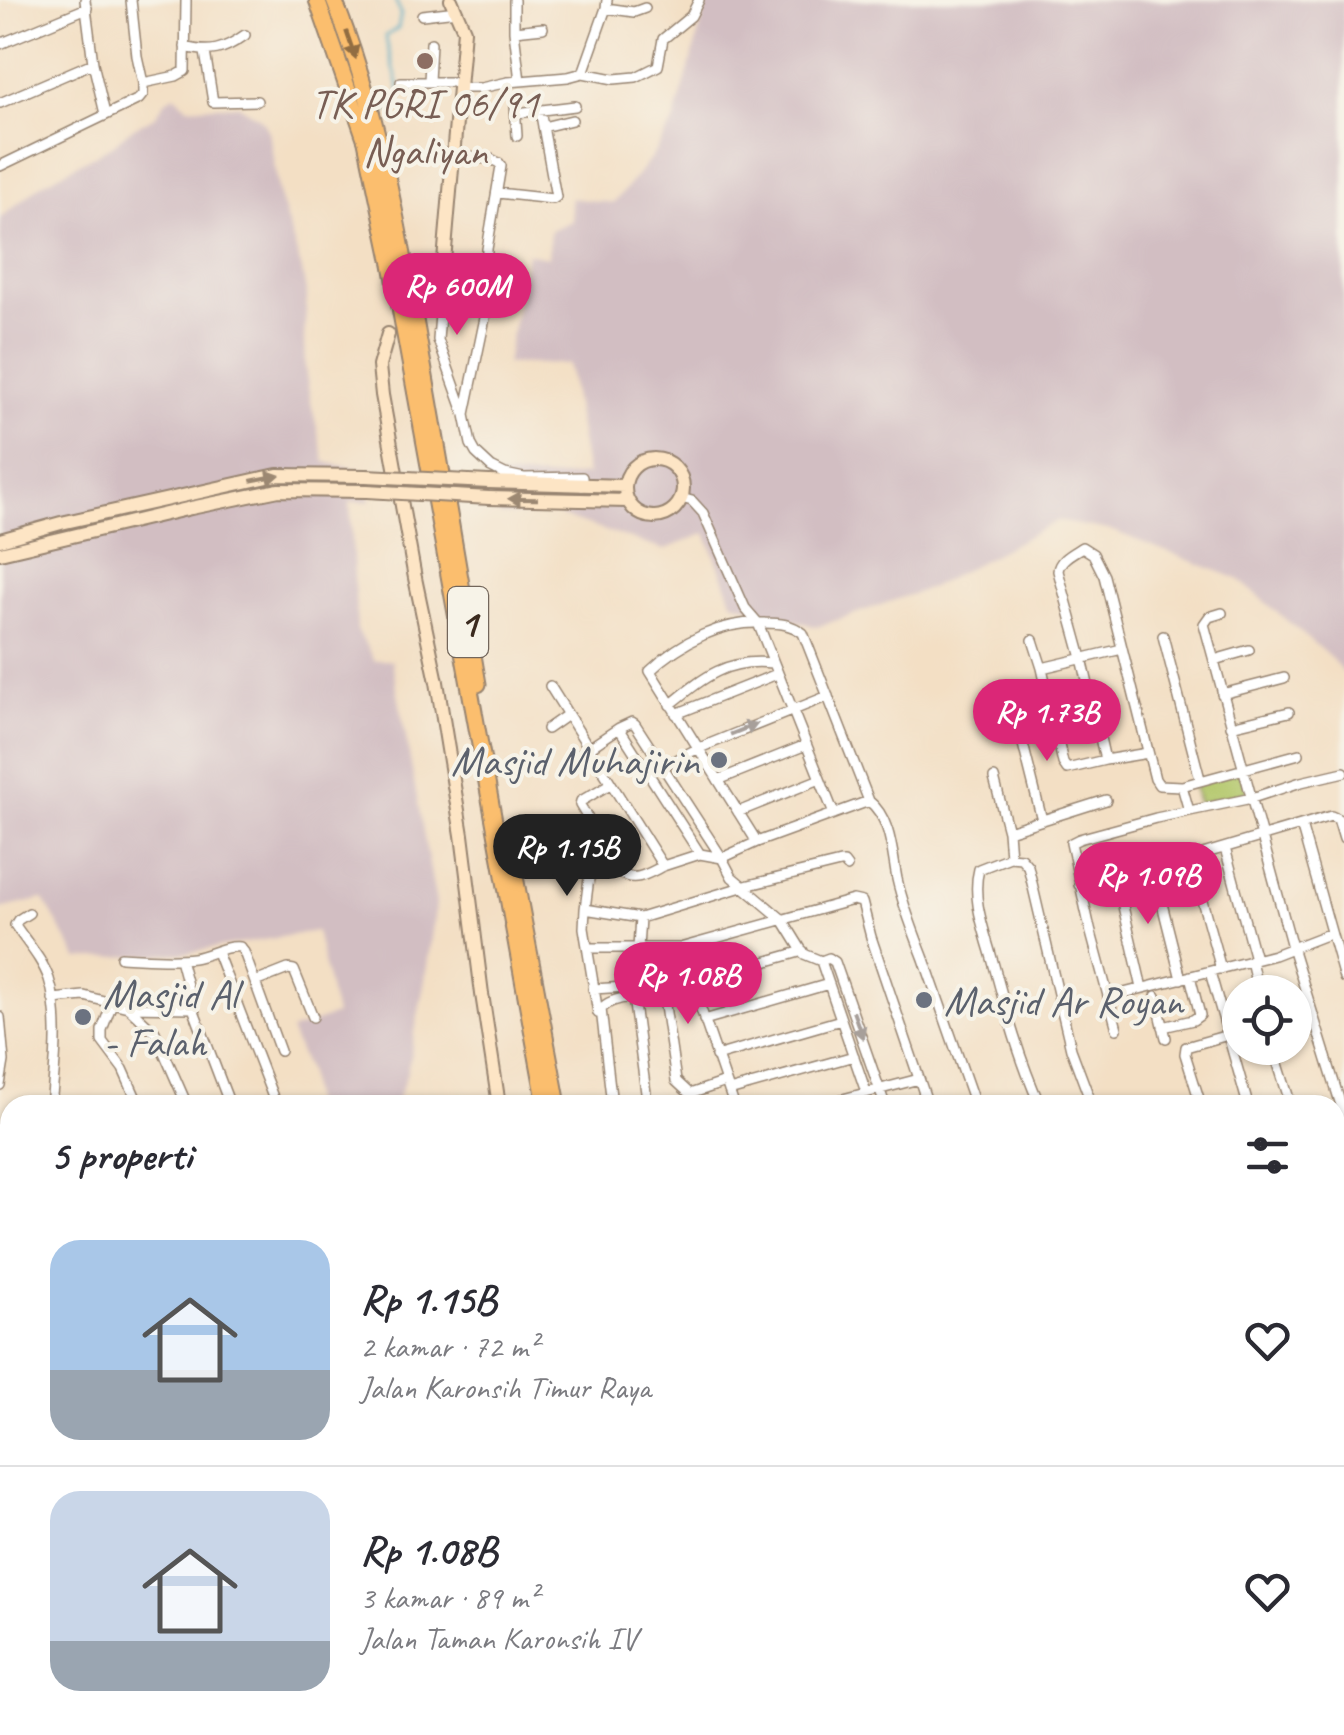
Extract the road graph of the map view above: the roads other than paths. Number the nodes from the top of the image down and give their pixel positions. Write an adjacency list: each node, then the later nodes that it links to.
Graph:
1 (131, 0): 22 (street)
2 (186, 0): 17 (street)
3 (317, 0): 34 (highway, 1)
4 (334, 0): 34 (highway, 1, one-way to 34)
5 (514, 0): 13 (street)
6 (699, 0): 20 (street)
7 (86, 4): 15 (street); 19 (street)
8 (607, 4): 10 (street); 20 (street)
9 (454, 6): 11 (street); 25 (street)
10 (644, 8)
11 (422, 14)
12 (543, 28): 13 (street)
13 (514, 31): 24 (street)
14 (245, 35): 18 (street)
15 (0, 44)
16 (431, 44): 21 (street)
17 (185, 47): 18 (street); 22 (street)
18 (205, 52): 26 (street)
19 (93, 63): 27 (street); 30 (street)
20 (583, 73): 24 (street)
21 (430, 81): 23 (street); 25 (street)
22 (143, 82): 30 (street)
23 (402, 82)
24 (520, 82): 25 (street)
25 (460, 85): 35 (street)
26 (258, 101)
27 (0, 104)
28 (575, 106): 29 (street)
29 (540, 110): 32 (street); 33 (street)
30 (105, 114): 36 (street)
31 (572, 120): 32 (street)
32 (544, 127): 37 (street)
33 (517, 136)
34 (373, 140): 171 (highway, 1); 172 (highway, 1)
35 (452, 156): 37 (street); 38 (street)
36 (0, 166)
37 (498, 193): 41 (street)
38 (444, 261): 39 (street); 41 (street)
39 (422, 286)
40 (388, 334): 170 (street)
41 (464, 415): 43 (street)
42 (367, 483): 43 (street, bridge); 44 (street, one-way to 42, bridge); 46 (street, one-way to 42); 47 (street)
43 (582, 486): 44 (street)
44 (626, 493): 45 (street); 45 (street)
45 (681, 498): 49 (street)
46 (0, 540)
47 (0, 553)
48 (1222, 614): 55 (street)
49 (758, 623): 56 (street); 62 (street); 63 (street)
50 (1163, 636): 82 (street)
51 (1033, 640): 57 (street)
52 (1122, 649): 54 (street); 54 (street); 74 (street)
53 (1249, 650): 55 (street)
54 (1082, 658): 57 (street); 76 (street)
55 (1214, 660): 61 (street)
56 (772, 662): 58 (street); 63 (street)
57 (1042, 668): 76 (street)
58 (777, 674): 63 (street); 64 (street)
59 (1284, 678): 61 (street)
60 (550, 686): 66 (street)
61 (1222, 694): 68 (street)
62 (828, 696): 64 (street); 91 (street)
63 (673, 710): 73 (street)
64 (792, 710): 71 (street); 73 (street, one-way to 64)
65 (1289, 712): 68 (street)
66 (567, 715): 70 (street); 72 (street)
67 (1016, 716): 95 (street)
68 (1231, 726): 79 (street)
69 (618, 728): 72 (street); 78 (street); 102 (street)
70 (547, 729)
71 (806, 745): 83 (street); 84 (street)
72 (588, 749): 77 (street); 85 (street)
73 (697, 749): 78 (street); 83 (street)
74 (1148, 754): 76 (street); 86 (street)
75 (1299, 754): 79 (street)
76 (1104, 760)
77 (570, 761)
78 (663, 766): 104 (street)
79 (1243, 768): 82 (street); 88 (street)
80 (1344, 772): 88 (street)
81 (994, 778): 97 (street)
82 (1200, 779): 87 (street)
83 (718, 780): 93 (street)
84 (820, 780): 93 (street); 94 (street)
85 (610, 784): 106 (street); 109 (street)
86 (1159, 785): 87 (street); 89 (street)
87 (1182, 786): 89 (street)
88 (1252, 798): 92 (street); 98 (street)
89 (1185, 799): 92 (street)
90 (1106, 800): 95 (street)
91 (869, 801): 94 (street); 180 (street)
92 (1189, 811): 111 (street)
93 (738, 812): 100 (street)
94 (834, 814): 100 (street)
95 (1042, 820): 97 (street)
96 (1301, 825): 98 (street); 99 (street); 117 (street)
97 (1008, 831): 103 (street)
98 (1262, 835): 101 (street); 118 (street)
99 (1344, 838)
100 (757, 842): 104 (street)
101 (1226, 848): 105 (street); 126 (street)
102 (700, 854): 104 (street); 106 (street)
103 (1010, 857): 181 (street); 182 (street)
104 (722, 858): 112 (street)
105 (1190, 858): 108 (street); 128 (street)
106 (663, 866): 109 (street)
107 (847, 868): 112 (street)
108 (1153, 868): 110 (street); 130 (street)
109 (620, 873): 113 (street)
110 (1116, 876): 111 (street); 135 (street)
111 (1079, 885): 139 (street)
112 (744, 886): 115 (street); 116 (street)
113 (586, 909): 115 (street); 119 (street)
114 (28, 913): 140 (street)
115 (640, 918): 120 (street)
116 (783, 920): 121 (street); 123 (street); 158 (street)
117 (1331, 934): 118 (street); 131 (street)
118 (1292, 947): 126 (street); 163 (street)
119 (588, 948): 120 (street); 136 (street)
120 (638, 948): 121 (street)
121 (680, 948): 133 (street)
122 (217, 952): 125 (street); 132 (street); 169 (street)
123 (802, 952): 127 (street); 133 (street)
124 (121, 957): 125 (street)
125 (180, 959): 145 (street)
126 (1253, 959): 128 (street); 129 (street)
127 (821, 960): 134 (street); 161 (street, one-way to 161)
128 (1216, 970): 130 (street); 141 (street)
129 (1255, 975)
130 (1185, 977): 135 (street); 137 (street)
131 (1344, 978)
132 (255, 982): 147 (street); 153 (street)
133 (691, 982): 136 (street); 148 (street)
134 (829, 984): 148 (street); 149 (street)
135 (1142, 988): 139 (street)
136 (593, 989): 173 (street)
137 (1156, 996)
138 (633, 997): 164 (street); 174 (street); 175 (street)
139 (1108, 997): 150 (street)
140 (54, 999): 142 (street); 165 (street)
141 (1222, 1002)
142 (112, 1003): 143 (street); 166 (street)
143 (128, 1007): 144 (street); 151 (street)
144 (164, 1008): 145 (street); 151 (street)
145 (193, 1008): 168 (street)
146 (0, 1016): 159 (street)
147 (313, 1016)
148 (704, 1020): 154 (street)
149 (840, 1020): 154 (street); 155 (street)
150 (1117, 1029)
151 (155, 1032): 167 (street)
152 (1222, 1036): 183 (street)
153 (280, 1051)
154 (716, 1056): 160 (street)
155 (854, 1056): 160 (street); 162 (street)
156 (1237, 1065): 184 (street)
157 (1278, 1065): 185 (street)
158 (918, 1079): 161 (street); 179 (street)
159 (0, 1085)
160 (727, 1086): 164 (street); 176 (street)
161 (880, 1088): 162 (street); 178 (street)
162 (866, 1092): 177 (street)
163 (1340, 1092)
164 (690, 1094)
165 (53, 1095)
166 (134, 1095)
167 (183, 1095)
168 (226, 1095)
169 (272, 1095)
170 (497, 1095)
171 (544, 1095)
172 (556, 1095)
173 (610, 1095)
174 (610, 1095)
175 (646, 1095)
176 (730, 1095)
177 (855, 1095)
178 (882, 1095)
179 (924, 1095)
180 (972, 1095)
181 (1036, 1095)
182 (1088, 1095)
183 (1198, 1095)
184 (1245, 1095)
185 (1288, 1095)

